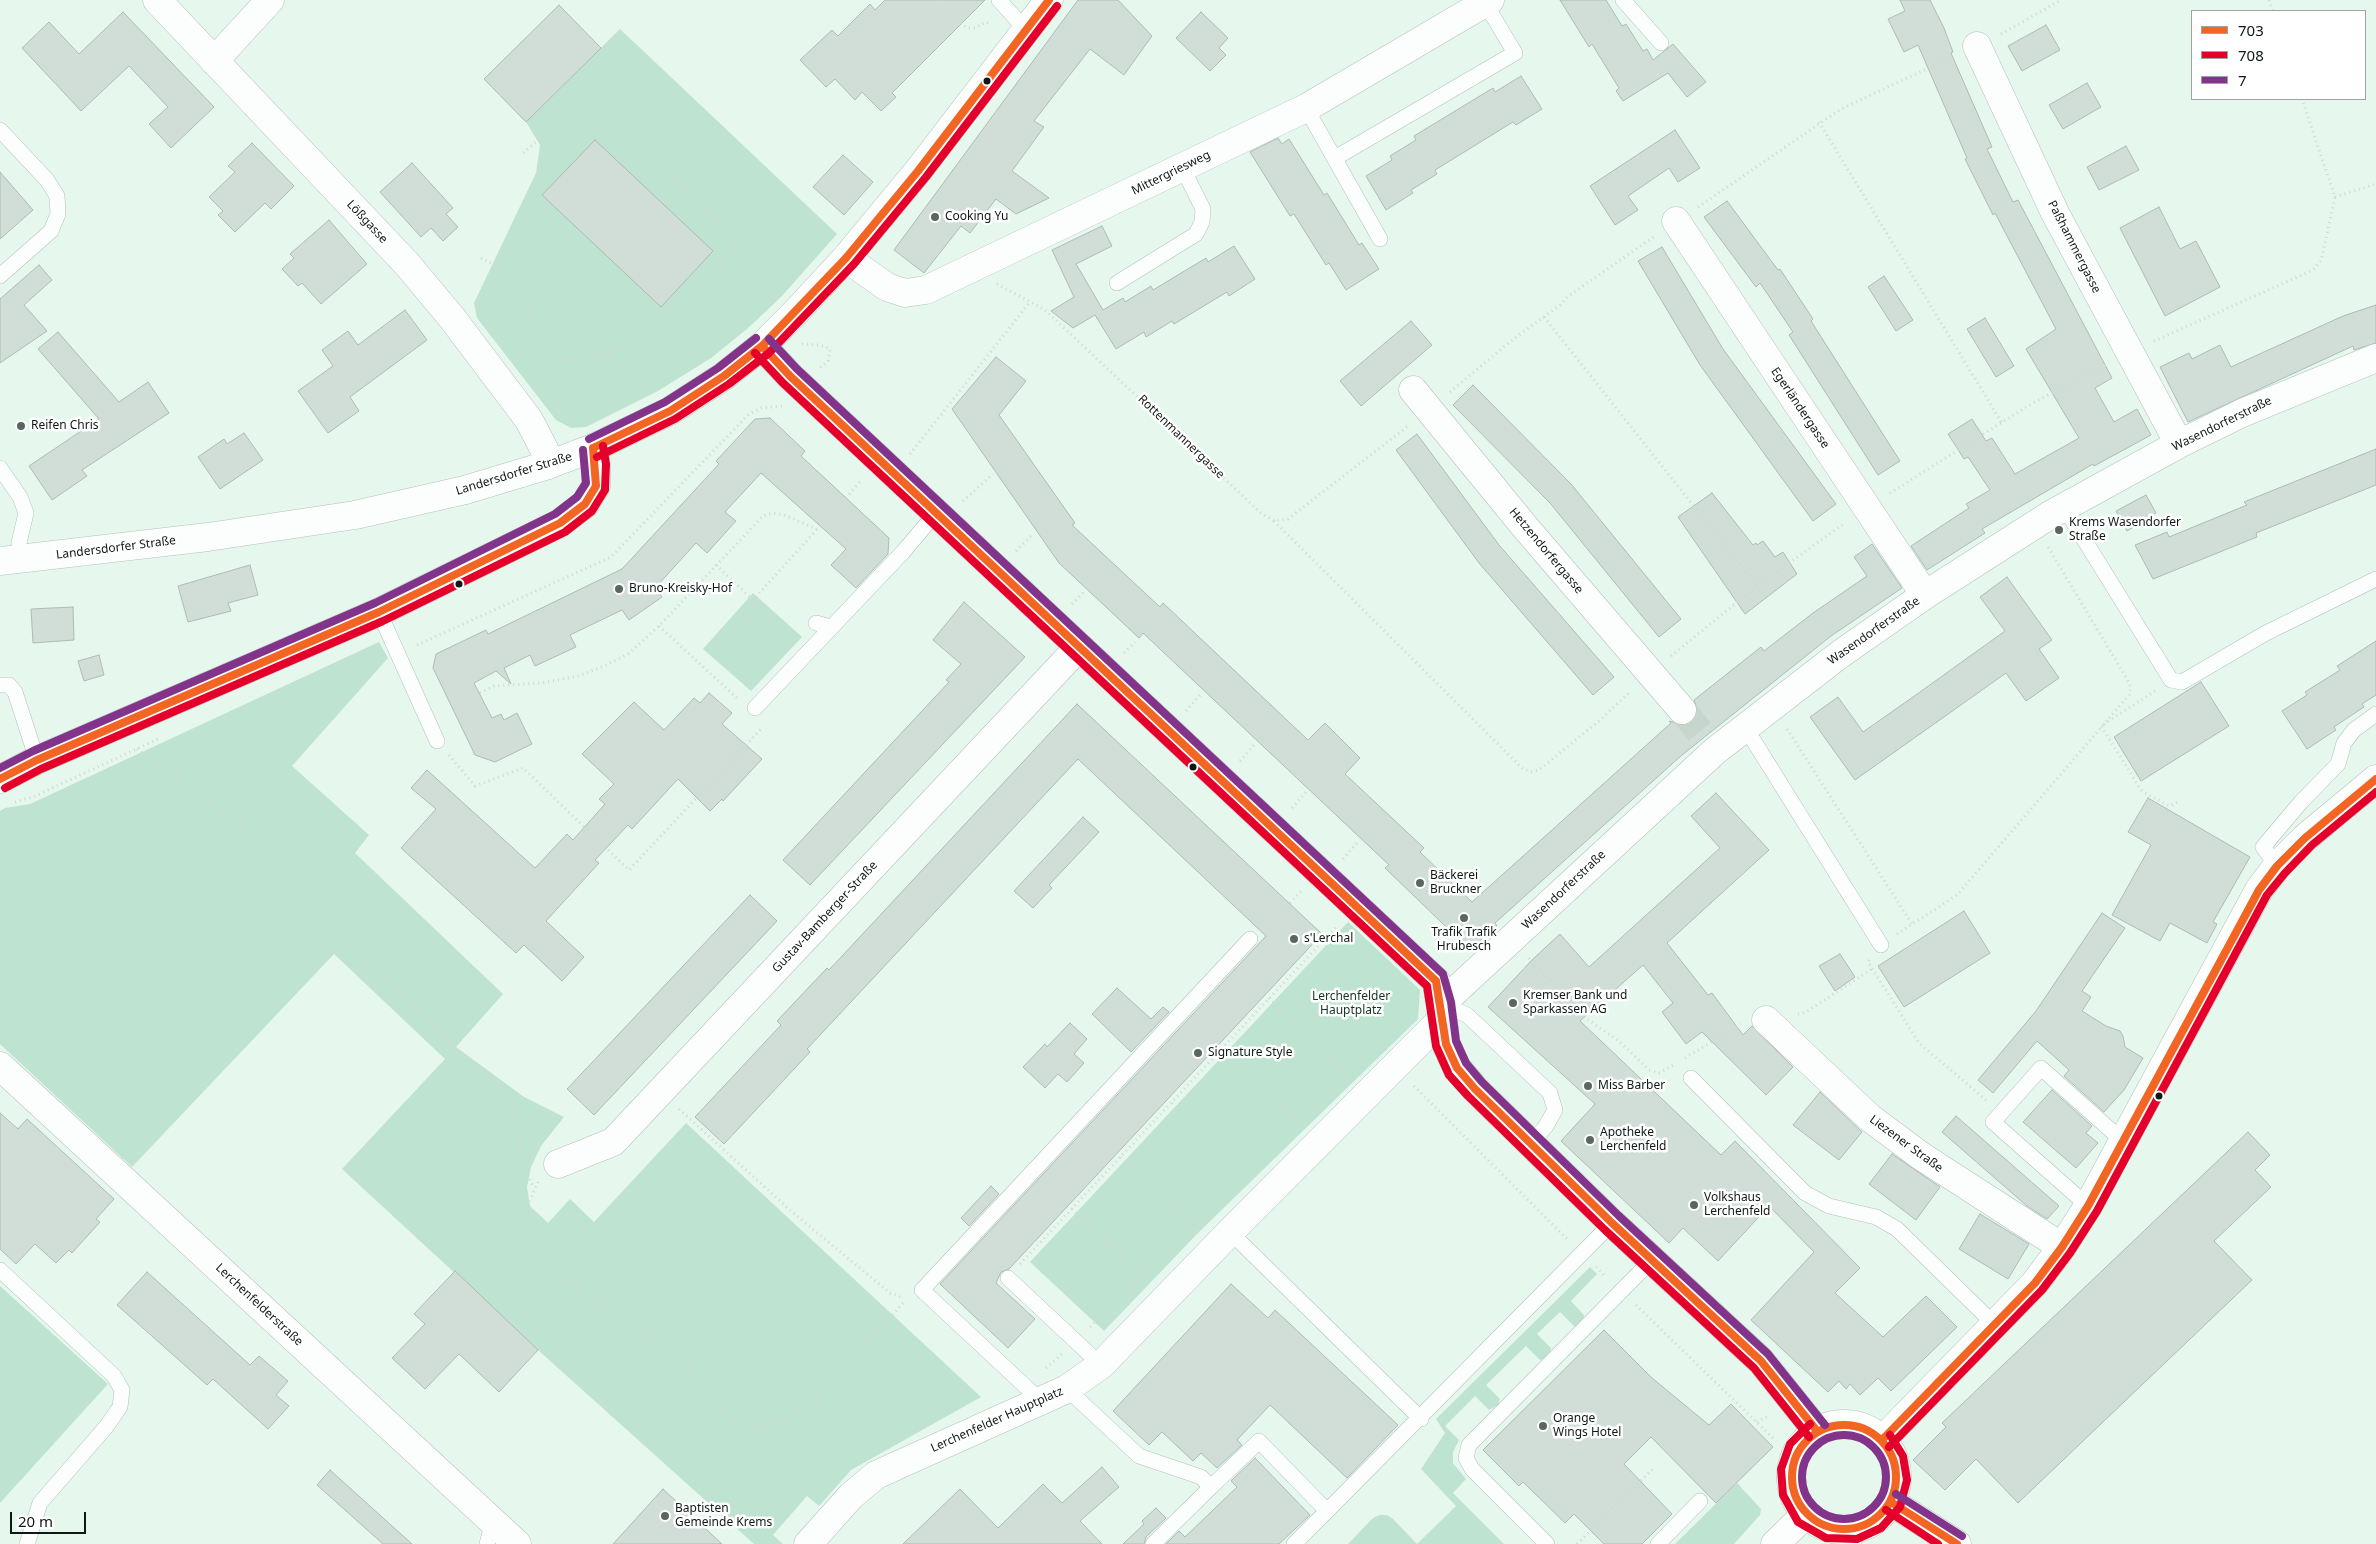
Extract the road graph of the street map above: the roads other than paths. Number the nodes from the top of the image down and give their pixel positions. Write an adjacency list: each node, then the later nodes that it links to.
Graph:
1 (157, 0): 10 (street, Lößgasse)
2 (270, 0): 10 (street)
3 (999, 0): 7 (lane)
4 (1049, 0): 7 (street, Landersdorfer Straße)
5 (1624, 0): 8 (lane)
6 (1487, 1): 11 (street, Mittergriesweg); 13 (lane)
7 (1026, 30): 17 (street, Landersdorfer Straße)
8 (1661, 43)
9 (1977, 46): 23 (street, Paßhammergasse)
10 (214, 61): 25 (street, Lößgasse)
11 (1306, 108): 13 (lane); 14 (street, Mittergriesweg)
12 (0, 130): 18 (lane)
13 (1334, 158): 16 (lane)
14 (1182, 167): 17 (street, Mittergriesweg); 19 (lane)
15 (1676, 221): 31 (street, Egerländergasse)
16 (1380, 239)
17 (846, 258): 20 (street, Landersdorfer Straße)
18 (0, 276)
19 (1118, 283)
20 (762, 346): 24 (street, Landersdorfer Straße); 28 (street)
21 (2376, 358): 23 (street, Wasendorferstraße)
22 (1413, 390): 36 (street, Hetzendorfergasse)
23 (2179, 444): 27 (street, Wasendorferstraße)
24 (593, 448): 25 (street, Landersdorfer Straße); 32 (street)
25 (548, 465): 29 (street, Landersdorfer Straße)
26 (0, 468): 29 (lane)
27 (2064, 507): 30 (lane); 31 (street, Wasendorferstraße)
28 (948, 509): 33 (street); 35 (lane)
29 (10, 560)
30 (2376, 579)
31 (1924, 595): 38 (street, Wasendorferstraße)
32 (379, 612): 39 (lane); 40 (street)
33 (1078, 648): 46 (street); 52 (street, Gustav-Bamberger-Straße)
34 (0, 685): 40 (lane)
35 (750, 706)
36 (1682, 710)
37 (2376, 714): 43 (lane)
38 (1745, 727): 45 (lane); 46 (street, Wasendorferstraße)
39 (437, 741)
40 (37, 760): 41 (street)
41 (0, 779)
42 (2376, 779): 43 (street)
43 (2277, 866): 50 (street)
44 (1250, 939): 63 (lane)
45 (1881, 945)
46 (1441, 1011): 51 (street); 51 (lane); 55 (street, Lerchenfelder Hauptplatz)
47 (1766, 1020): 56 (street, Liezener Straße)
48 (0, 1066): 72 (street, Lerchenfelderstraße)
49 (1691, 1078): 60 (lane)
50 (2123, 1141): 53 (street); 53 (lane)
51 (1530, 1144): 54 (street)
52 (558, 1164)
53 (2088, 1206): 56 (street)
54 (1612, 1223): 57 (street); 64 (lane)
55 (1230, 1232): 61 (street, Lerchenfelder Hauptplatz); 64 (lane)
56 (2062, 1247): 60 (street)
57 (1652, 1260): 65 (street); 79 (lane)
58 (0, 1270): 74 (lane)
59 (1008, 1278): 61 (lane)
60 (1995, 1325): 66 (street)
61 (1101, 1365): 62 (street, Lerchenfelder Hauptplatz)
62 (1067, 1389): 63 (street, Lerchenfelder Hauptplatz); 67 (lane)
63 (1033, 1394): 76 (street, Lerchenfelder Hauptplatz)
64 (1421, 1418): 70 (lane)
65 (1817, 1431): 66 (street); 71 (street)
66 (1882, 1440): 69 (street)
67 (1211, 1487): 70 (lane); 77 (lane)
68 (1700, 1501): 80 (lane)
69 (1891, 1502): 73 (street); 82 (street)
70 (1327, 1511): 78 (lane)
71 (1805, 1515): 73 (street); 81 (street)
72 (490, 1533): 75 (street, Lerchenfelderstraße)
73 (1854, 1537)
74 (27, 1544)
75 (518, 1544)
76 (808, 1544)
77 (1153, 1544)
78 (1294, 1544)
79 (1547, 1544)
80 (1658, 1544)
81 (1775, 1544)
82 (1957, 1544)

